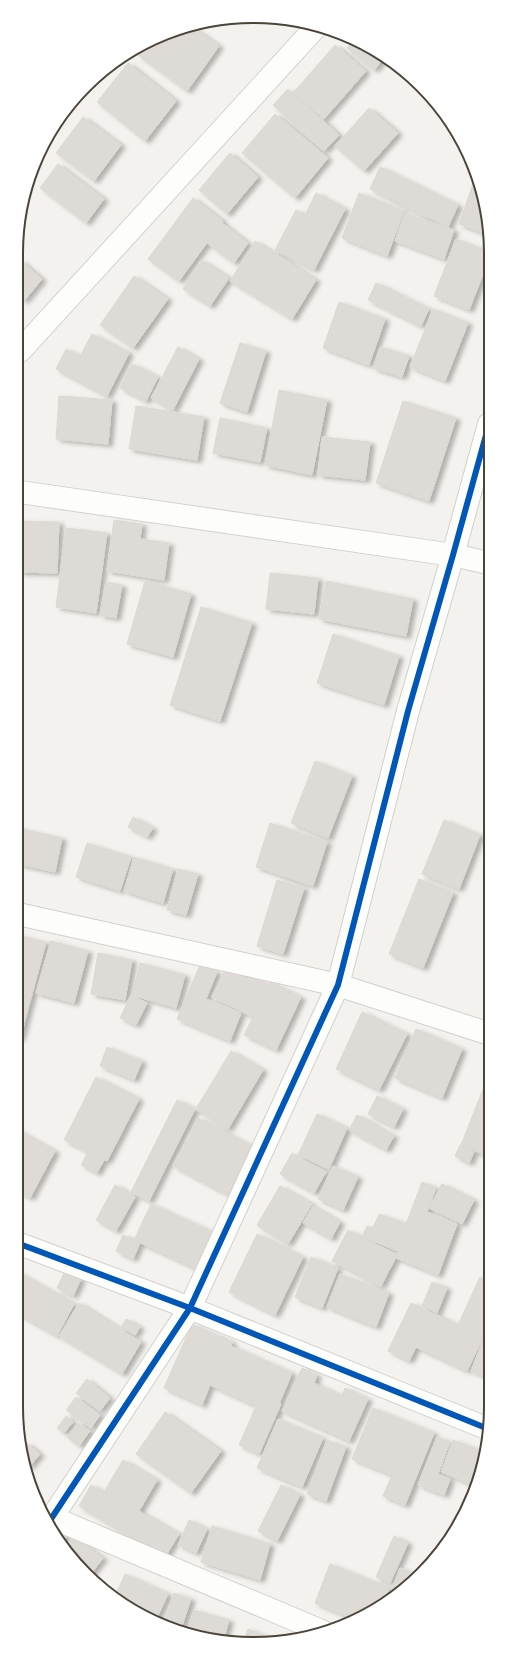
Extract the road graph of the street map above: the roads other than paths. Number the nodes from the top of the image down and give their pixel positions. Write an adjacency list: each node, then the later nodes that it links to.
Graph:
1 (312, 31): 2 (street)
2 (23, 348)
3 (484, 442): 5 (street)
4 (23, 492): 5 (street)
5 (453, 555): 6 (street); 8 (street)
6 (484, 562)
7 (23, 915): 8 (street)
8 (338, 985): 9 (street); 11 (street)
9 (484, 1032)
10 (23, 1245): 11 (street)
11 (190, 1308): 12 (street); 13 (street)
12 (483, 1427)
13 (52, 1518)
14 (54, 1521): 15 (street)
15 (315, 1628)

